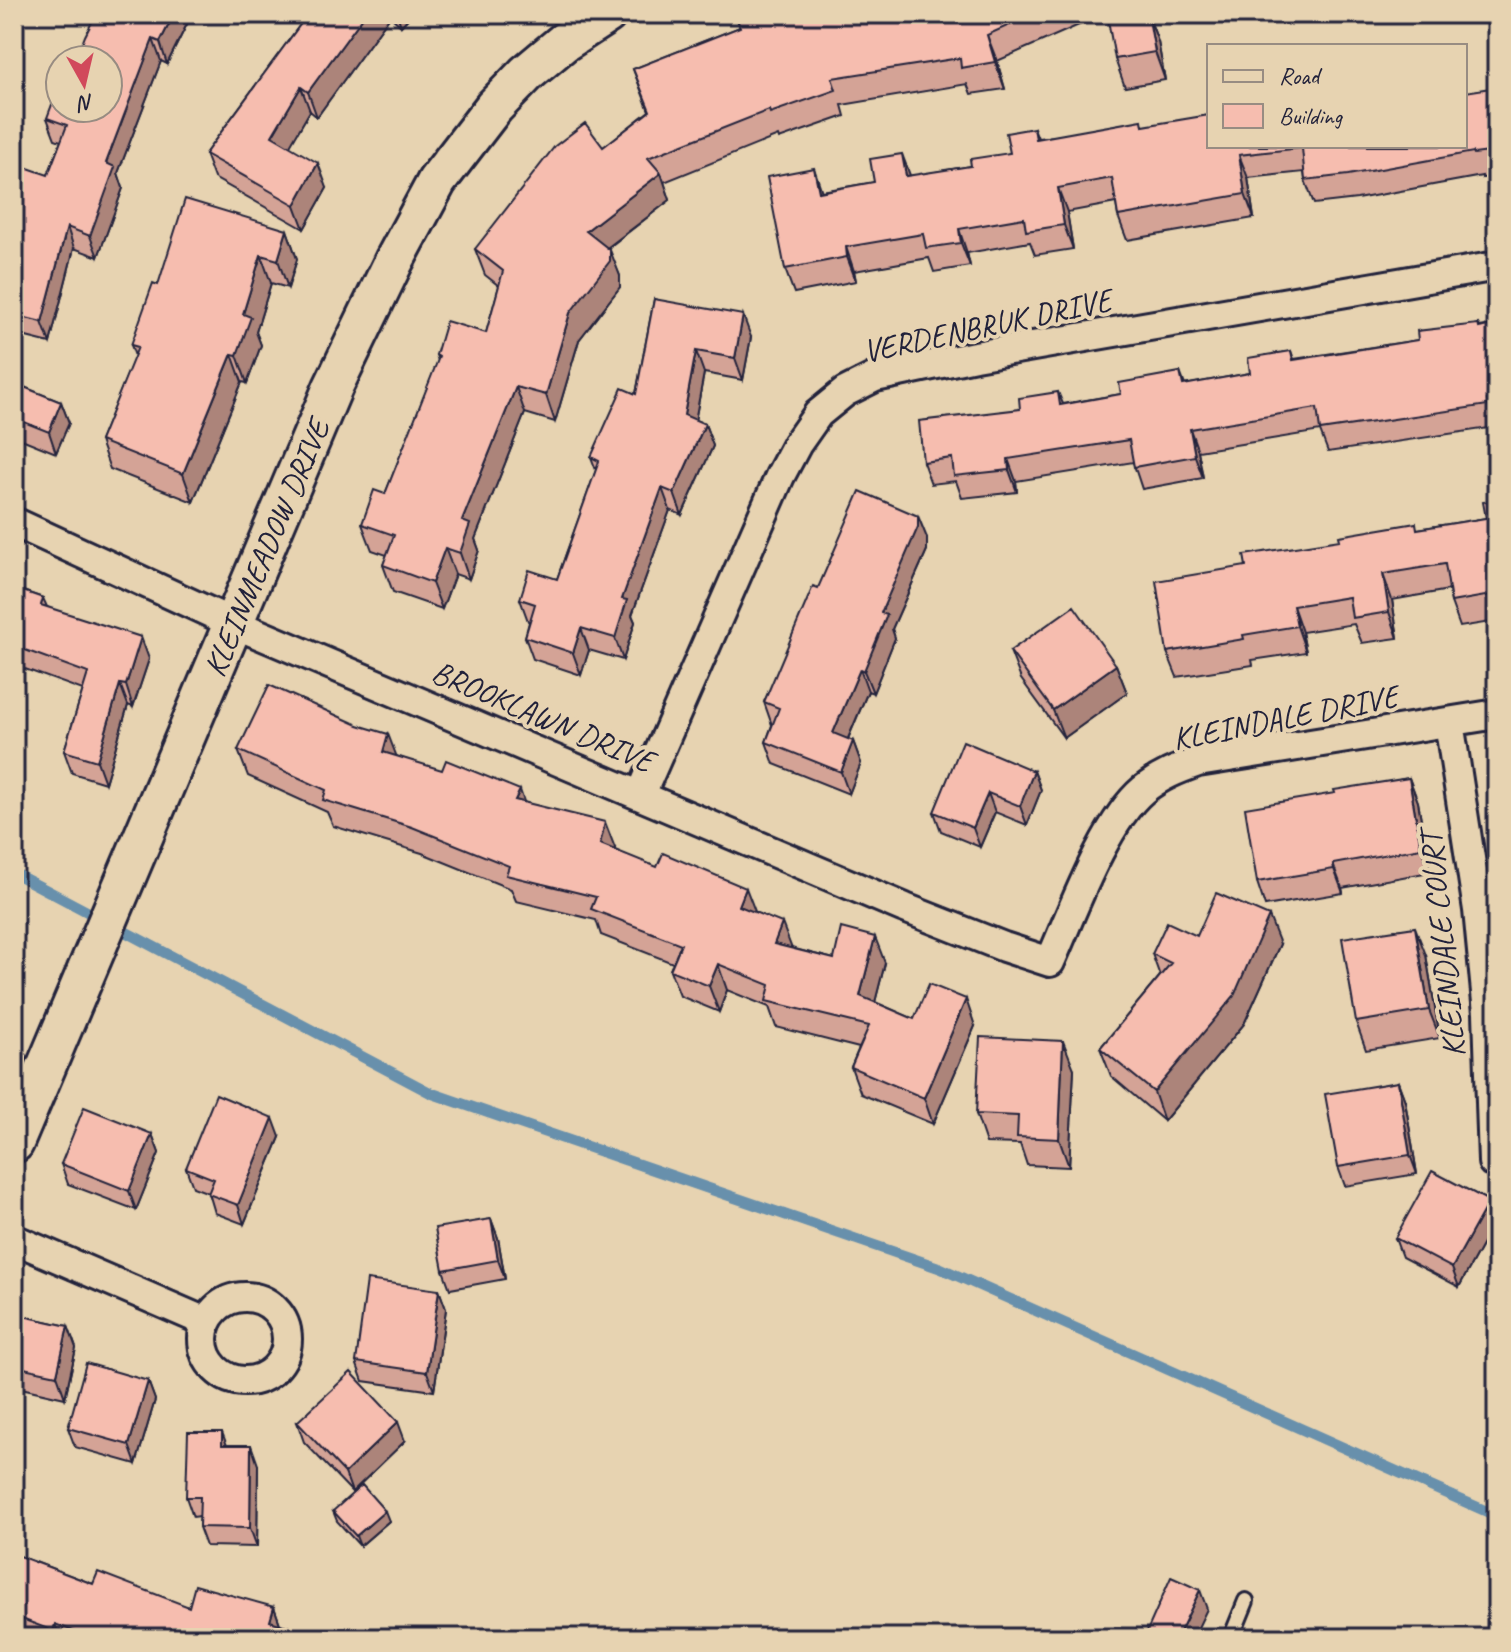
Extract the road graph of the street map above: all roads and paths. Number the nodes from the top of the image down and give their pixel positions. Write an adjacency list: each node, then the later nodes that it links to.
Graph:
1 (607, 14): 4 (street, KLEINMEADOW DRIVE)
2 (1497, 266): 7 (street, VERDENBRUK DRIVE)
3 (14, 522): 4 (street, BROOKLAWN DRIVE)
4 (235, 624): 7 (street, BROOKLAWN DRIVE); 9 (street, KLEINMEADOW DRIVE)
5 (1497, 714): 6 (street, KLEINDALE DRIVE)
6 (1449, 722): 8 (street, KLEINDALE DRIVE); 10 (street, KLEINDALE COURT)
7 (641, 794): 8 (street, BROOKLAWN DRIVE)
8 (1050, 962)
9 (14, 1143)
10 (1493, 1162)
11 (14, 1239): 12 (street)
12 (206, 1322)
13 (1246, 1601): 14 (lane)
14 (1231, 1638)

